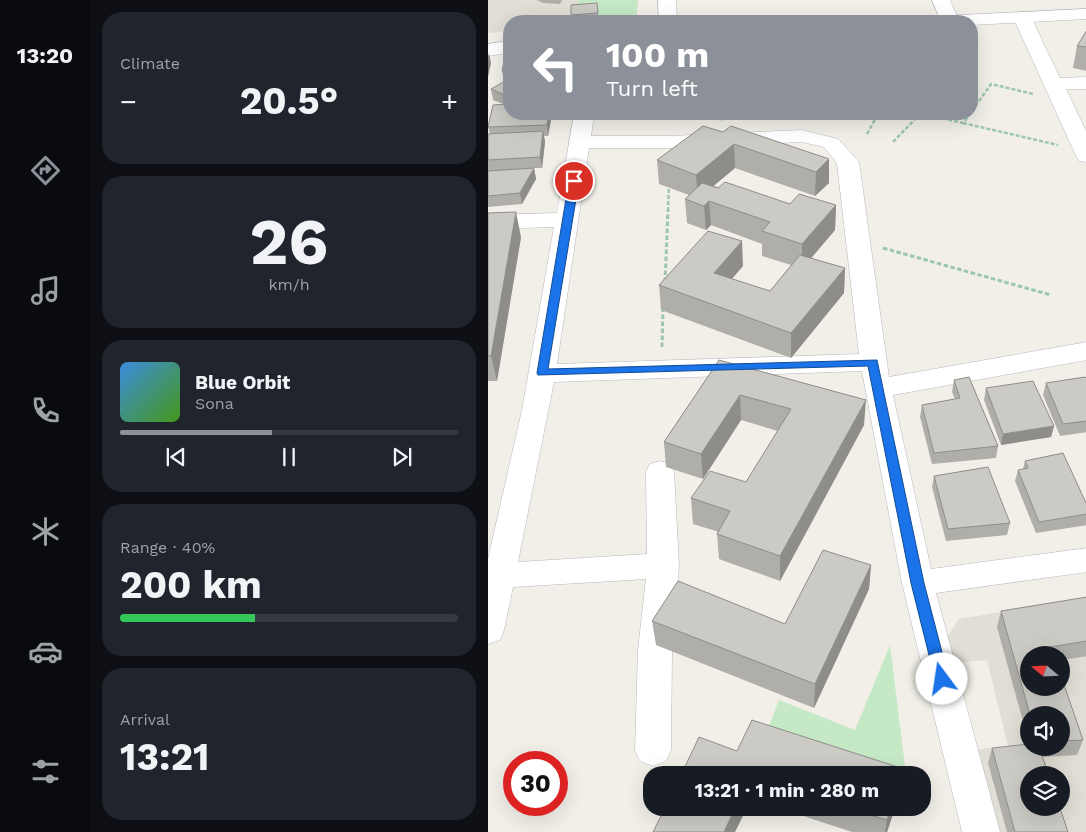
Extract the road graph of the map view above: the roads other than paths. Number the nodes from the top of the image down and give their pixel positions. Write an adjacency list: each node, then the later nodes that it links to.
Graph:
1 (667, 0): 4 (street)
2 (941, 0): 5 (street)
3 (1086, 14): 6 (street)
4 (668, 15)
5 (947, 15)
6 (1022, 17): 7 (street); 11 (street)
7 (978, 19)
8 (503, 47): 9 (street)
9 (488, 50)
10 (1086, 83): 11 (street)
11 (1057, 92): 14 (street)
12 (583, 120): 13 (street)
13 (581, 142): 15 (street); 19 (street)
14 (1085, 154)
15 (567, 220): 16 (street); 18 (street)
16 (488, 222)
17 (1086, 351): 19 (street)
18 (542, 373): 19 (street); 23 (street)
19 (876, 375): 24 (street)
20 (660, 472): 22 (street)
21 (1086, 560): 24 (street)
22 (663, 566): 23 (street); 26 (street)
23 (494, 576): 25 (street)
24 (918, 583): 27 (street)
25 (488, 630)
26 (653, 750)
27 (981, 832)

